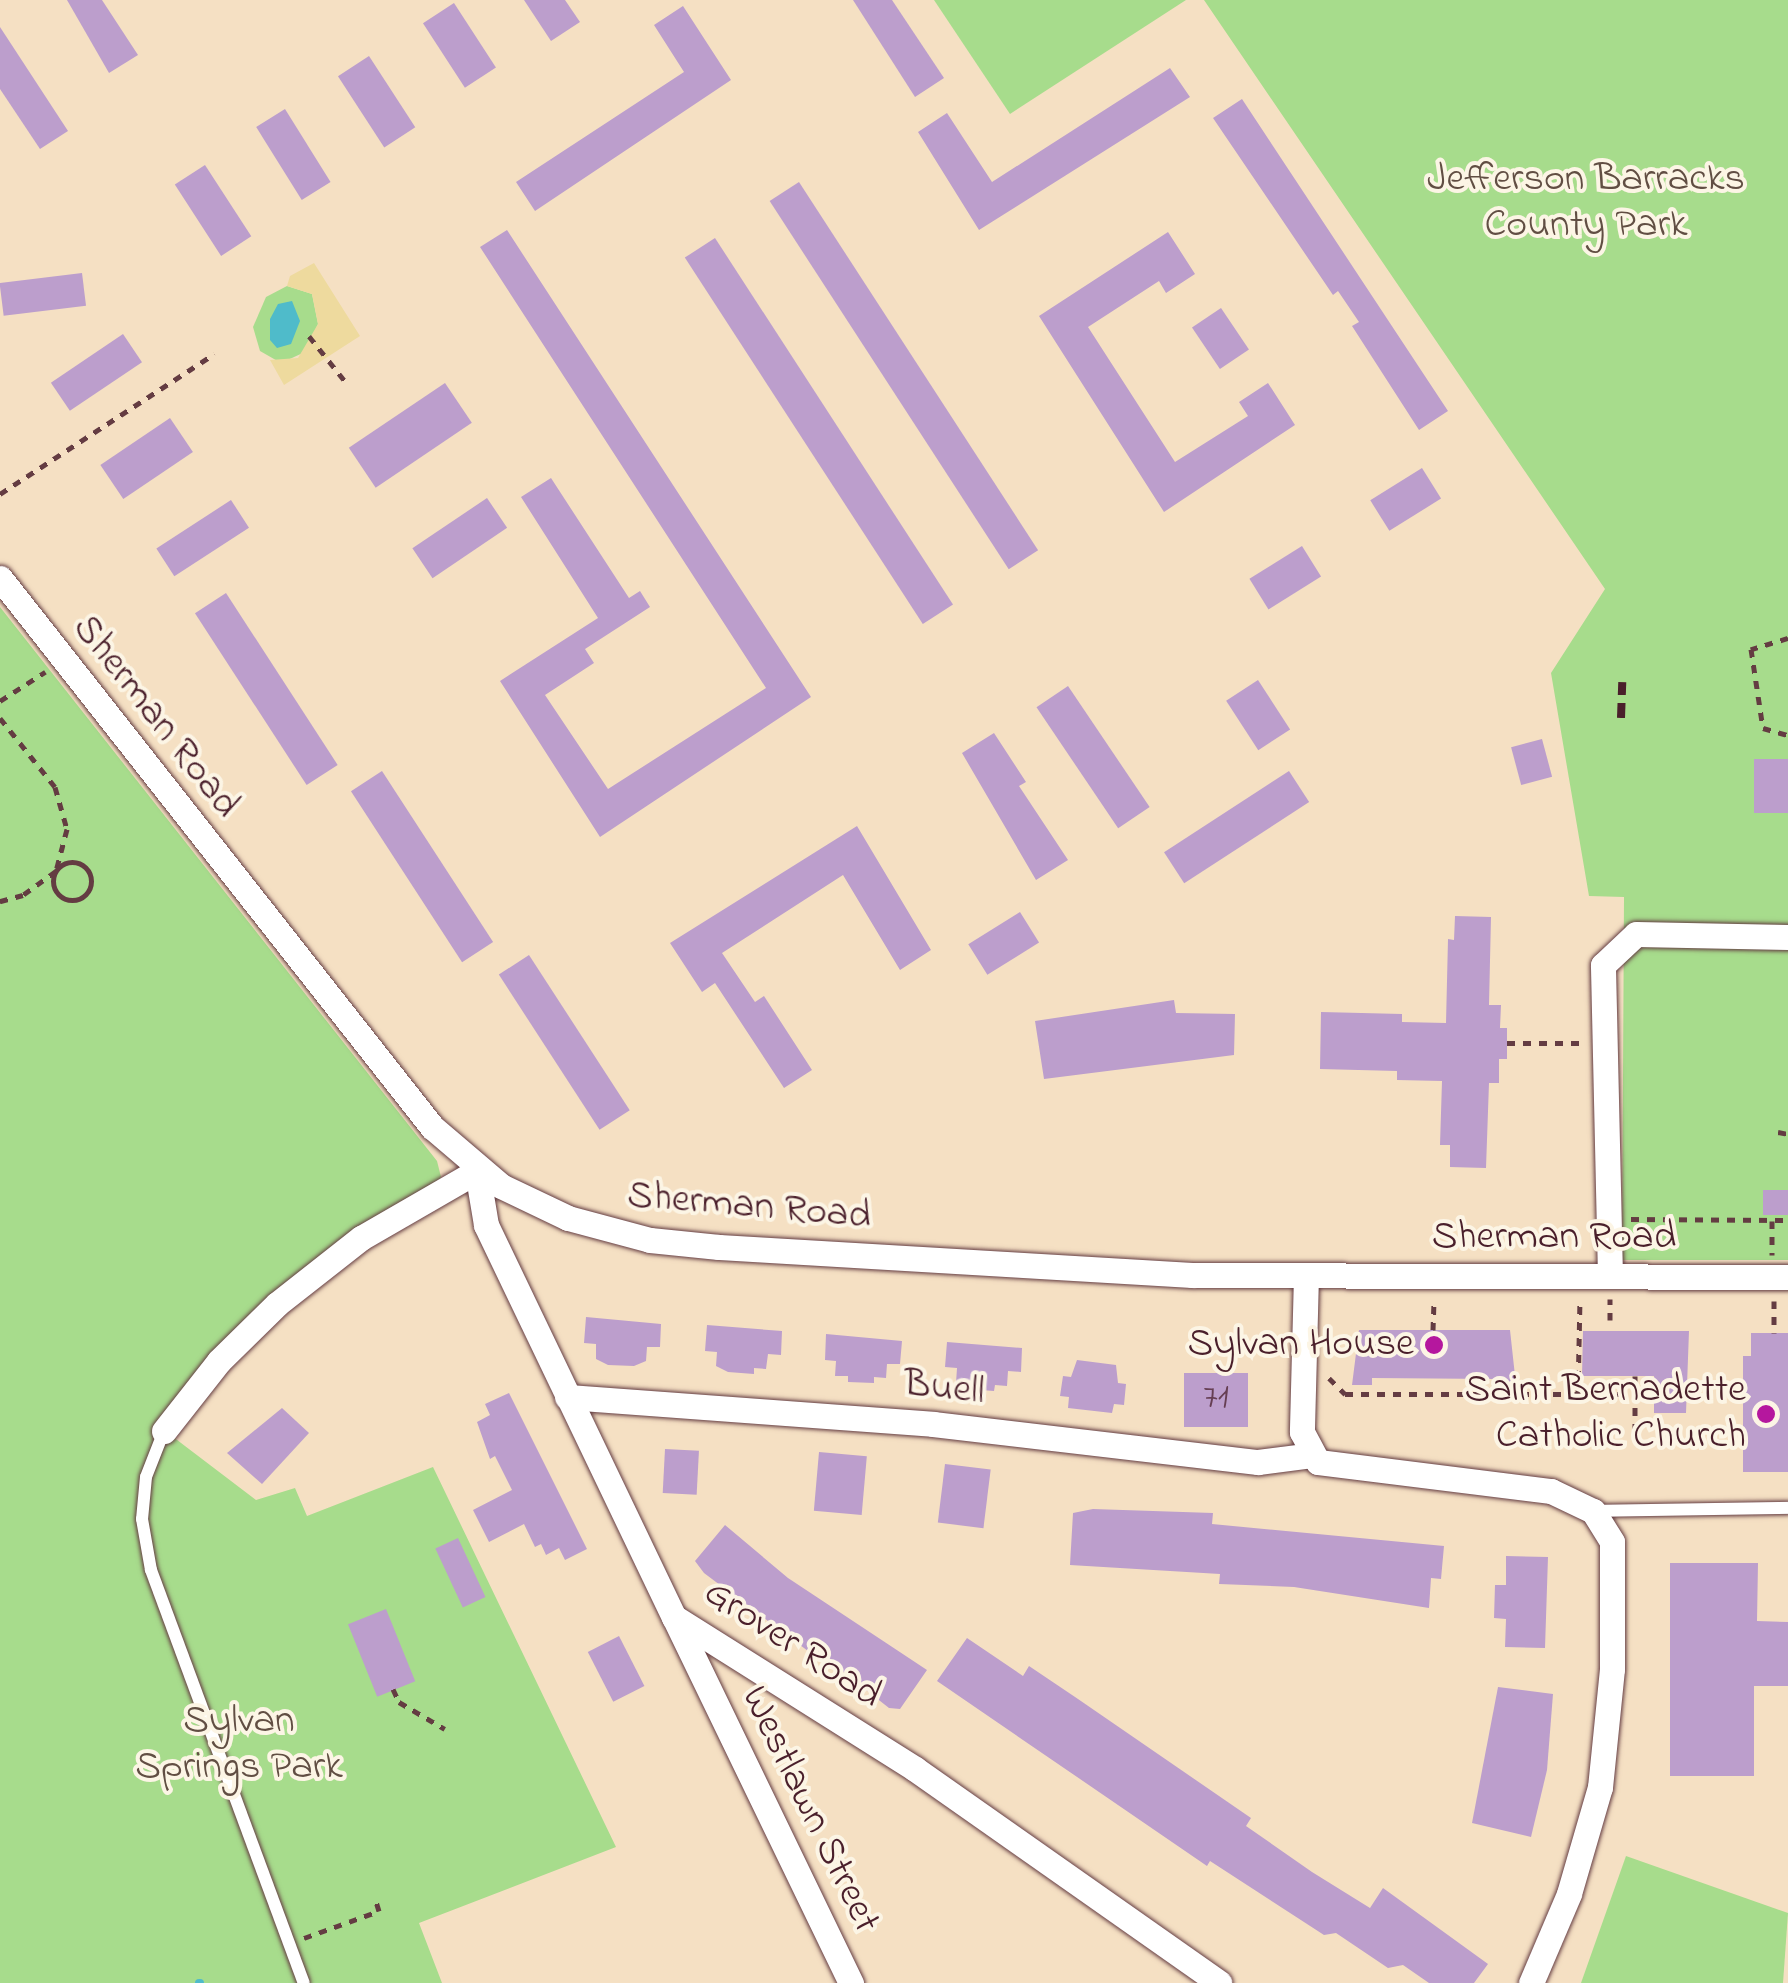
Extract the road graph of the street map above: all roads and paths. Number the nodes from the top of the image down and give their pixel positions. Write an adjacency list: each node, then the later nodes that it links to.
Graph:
1 (309, 336): 3 (path)
2 (214, 354): 4 (path)
3 (348, 386)
4 (0, 494)
5 (0, 578): 18 (street, Sherman Road)
6 (1788, 638): 10 (path)
7 (52, 668): 8 (path)
8 (0, 702)
9 (0, 718): 11 (path)
10 (1788, 735)
11 (56, 871): 11 (path); 12 (path)
12 (0, 902)
13 (1788, 937): 15 (street)
14 (1507, 1043): 15 (path)
15 (1605, 1044): 19 (street)
16 (1778, 1132): 17 (path)
17 (1788, 1134)
18 (477, 1170): 21 (street, Sherman Road); 33 (street, Grover Road); 34 (street)
19 (1608, 1219): 20 (path); 24 (street)
20 (1788, 1220)
21 (1306, 1276): 22 (street, Sherman Road); 28 (street)
22 (1581, 1276): 24 (street, Sherman Road); 30 (path)
23 (1788, 1277): 24 (street, Sherman Road)
24 (1610, 1288): 26 (path)
25 (1434, 1298): 27 (path)
26 (1610, 1320)
27 (1433, 1330)
28 (1306, 1376): 30 (path); 36 (street)
29 (1635, 1376): 31 (path)
30 (1578, 1394): 31 (path)
31 (1635, 1394): 32 (path); 35 (path)
32 (1654, 1394)
33 (568, 1397): 36 (street, Buell); 39 (street, Grover Road)
34 (164, 1430): 43 (lane)
35 (1635, 1432)
36 (1312, 1455): 38 (street)
37 (1788, 1508): 38 (lane)
38 (1593, 1511): 47 (street)
39 (674, 1616): 45 (street, Westlawn Street); 46 (street, Grover Road)
40 (393, 1689): 41 (path)
41 (444, 1729)
42 (376, 1901): 43 (path)
43 (292, 1943): 44 (lane)
44 (304, 1983)
45 (851, 1983)
46 (1219, 1983)
47 (1531, 1983)

